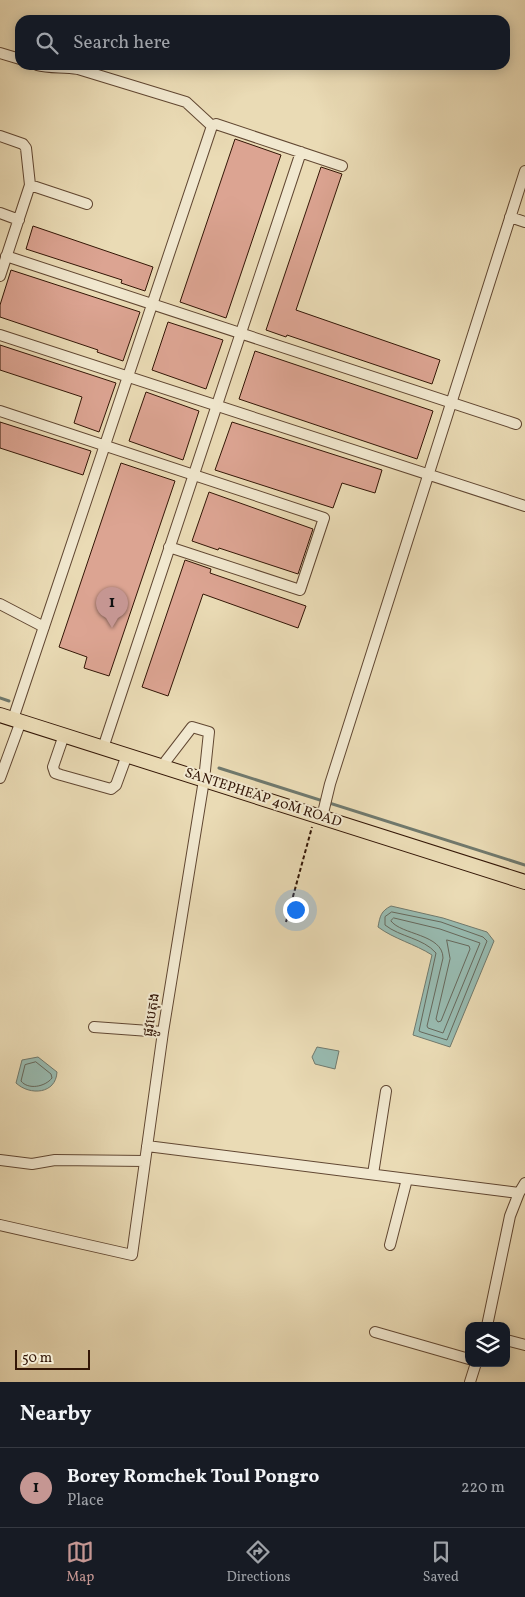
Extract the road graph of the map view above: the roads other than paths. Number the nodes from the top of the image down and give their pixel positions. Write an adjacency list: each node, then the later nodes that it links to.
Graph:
1 (0, 53): 2 (street)
2 (15, 58)
3 (81, 70): 4 (street)
4 (212, 126): 6 (street); 17 (street)
5 (0, 136): 9 (street)
6 (301, 152): 7 (street); 18 (street)
7 (342, 166)
8 (525, 171): 12 (street)
9 (30, 185): 10 (street); 13 (street)
10 (87, 204)
11 (0, 213): 13 (street)
12 (510, 217): 14 (street); 21 (street)
13 (19, 220): 15 (street)
14 (525, 222)
15 (6, 256): 16 (street); 17 (street)
16 (0, 276)
17 (152, 305): 18 (street); 20 (street)
18 (240, 334): 21 (street); 22 (street)
19 (0, 335): 20 (street)
20 (127, 377): 22 (street); 25 (street)
21 (451, 402): 24 (street); 27 (street)
22 (216, 406): 26 (street); 27 (street)
23 (0, 411): 25 (street)
24 (516, 424)
25 (105, 445): 26 (street); 31 (street)
26 (193, 475): 29 (street); 29 (street)
27 (428, 476): 28 (street); 39 (street)
28 (525, 506)
29 (169, 548): 34 (street)
30 (0, 604): 31 (street)
31 (44, 627): 32 (street)
32 (11, 719): 33 (main road, SANTEPHEAP 40M ROAD); 37 (street)
33 (64, 735): 34 (main road, SANTEPHEAP 40M ROAD); 35 (street)
34 (103, 748): 35 (main road, SANTEPHEAP 40M ROAD)
35 (126, 755): 36 (main road, SANTEPHEAP 40M ROAD)
36 (162, 766): 38 (main road, SANTEPHEAP 40M ROAD); 38 (street, ផ្លូវបេតុង)
37 (0, 778)
38 (204, 780): 39 (main road, SANTEPHEAP 40M ROAD); 42 (street, ផ្លូវបេតុង)
39 (320, 813): 40 (main road, SANTEPHEAP 40M ROAD)
40 (525, 882)
41 (94, 1026): 42 (street)
42 (163, 1032): 44 (street, ផ្លូវបេតុង)
43 (386, 1091): 47 (street)
44 (147, 1146): 46 (street, ផ្លូវបេតុង); 47 (street)
45 (0, 1160): 46 (street)
46 (145, 1161): 51 (street, ផ្លូវបេតុង)
47 (373, 1174): 48 (street)
48 (408, 1179): 50 (street); 52 (street)
49 (525, 1183): 50 (street)
50 (519, 1193): 53 (street)
51 (0, 1225)
52 (390, 1245)
53 (489, 1322)
54 (374, 1332): 57 (street)
55 (510, 1341): 56 (street)
56 (525, 1345)
57 (465, 1358)
58 (475, 1367): 59 (street)
59 (470, 1382)

